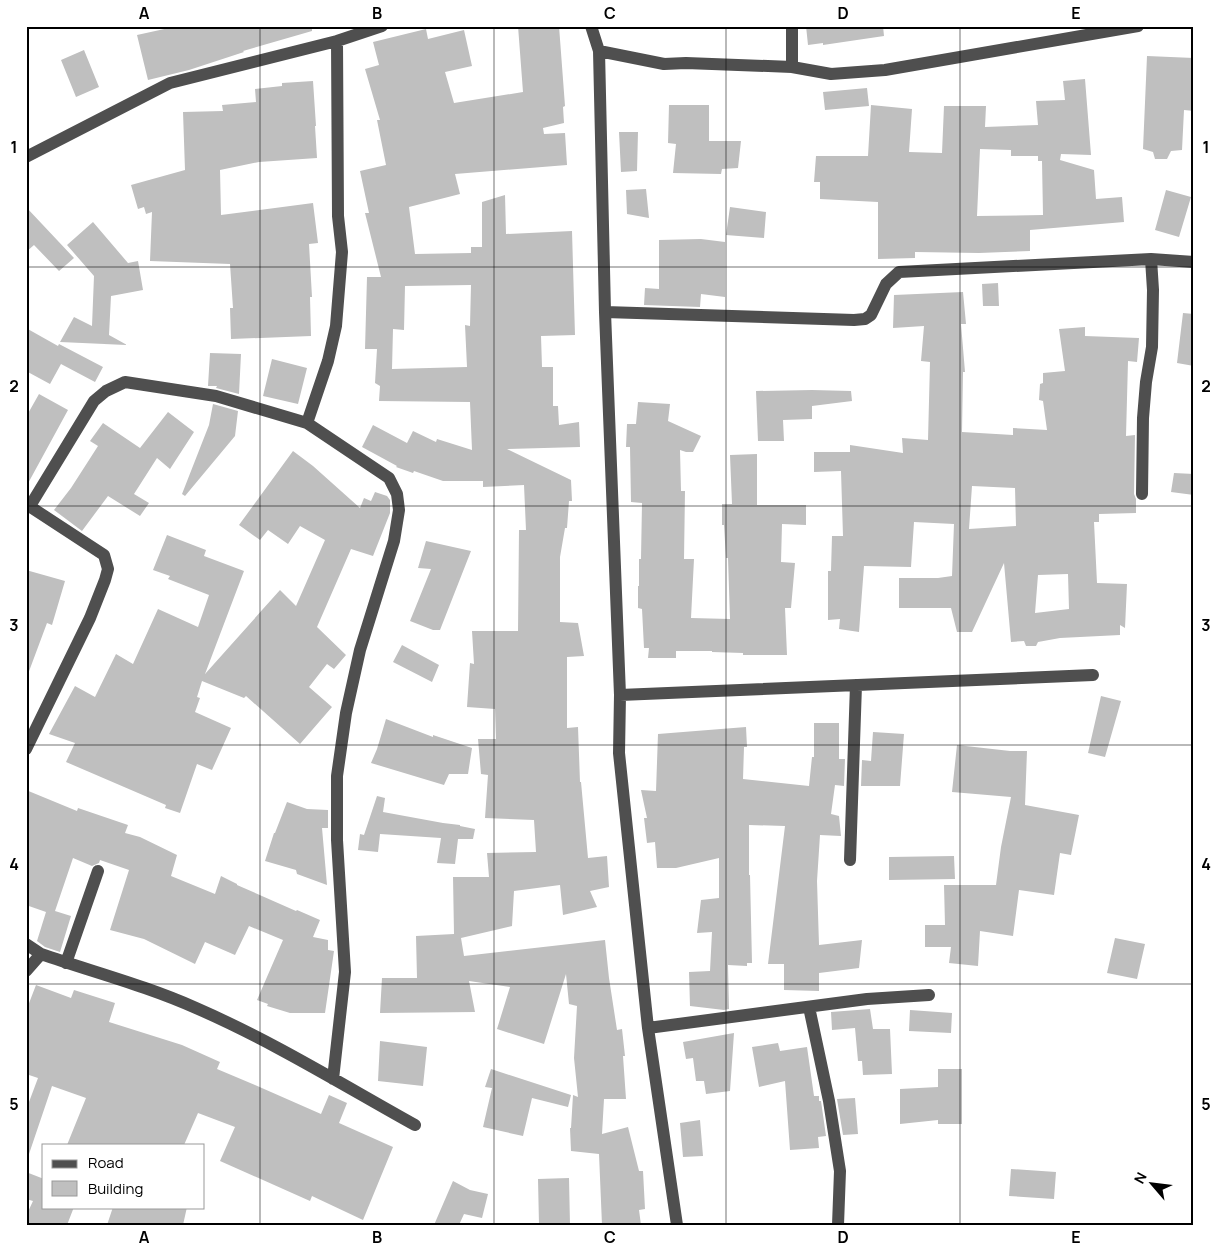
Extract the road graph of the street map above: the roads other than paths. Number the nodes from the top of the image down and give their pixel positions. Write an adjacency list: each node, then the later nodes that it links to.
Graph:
1 (382, 26): 5 (street)
2 (591, 26): 6 (street)
3 (792, 26): 7 (street)
4 (1138, 26): 7 (street)
5 (337, 41): 8 (street); 12 (street)
6 (598, 51): 7 (street); 11 (street)
7 (792, 68)
8 (26, 157)
9 (1151, 259): 10 (street); 11 (street); 13 (street)
10 (1194, 262)
11 (605, 312): 17 (street)
12 (307, 423): 14 (street); 28 (street)
13 (1142, 494)
14 (28, 505): 18 (street)
15 (1093, 675): 16 (street)
16 (856, 685): 17 (street); 19 (street)
17 (620, 695): 27 (street)
18 (26, 749)
19 (850, 860)
20 (98, 871): 23 (street)
21 (26, 944): 22 (street)
22 (42, 954): 23 (street); 24 (street)
23 (66, 962): 28 (street)
24 (26, 971)
25 (929, 995): 26 (street)
26 (809, 1007): 27 (street); 31 (street)
27 (648, 1028): 30 (street)
28 (333, 1079): 29 (street)
29 (415, 1126)
30 (677, 1225)
31 (838, 1225)

